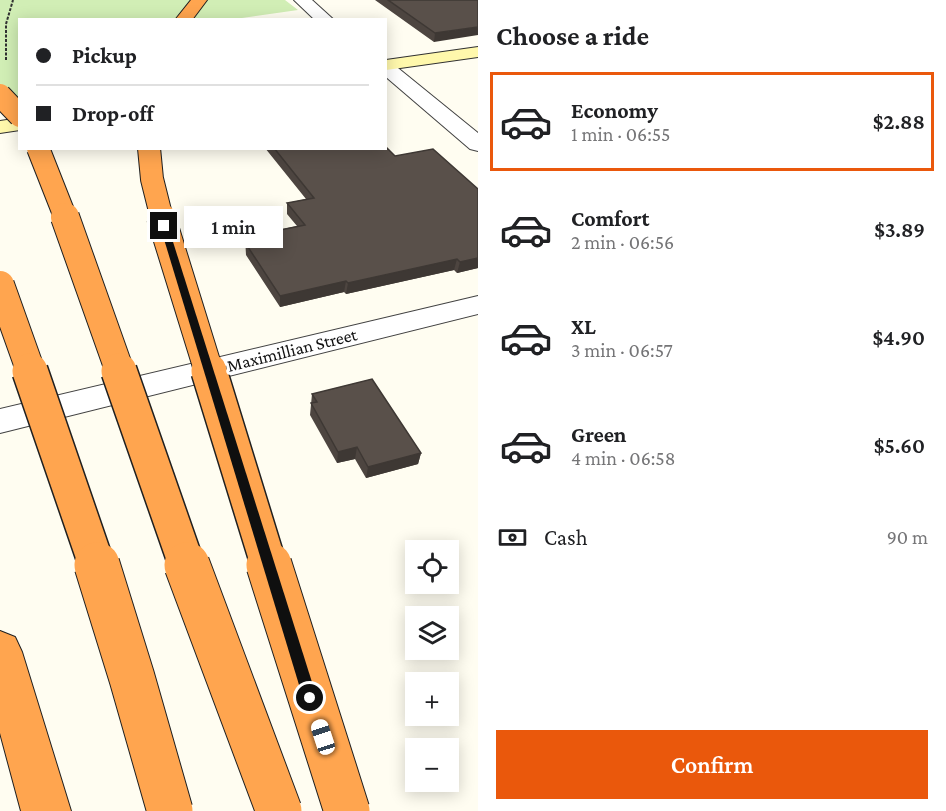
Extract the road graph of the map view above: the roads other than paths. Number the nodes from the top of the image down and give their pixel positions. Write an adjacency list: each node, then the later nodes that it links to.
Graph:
1 (199, 0): 3 (highway)
2 (302, 0): 4 (street)
3 (185, 18)
4 (324, 18)
5 (478, 52): 6 (main road)
6 (387, 67)
7 (387, 68): 14 (street)
8 (0, 95): 11 (highway, bridge)
9 (18, 104): 10 (main road)
10 (0, 107)
11 (18, 114)
12 (18, 124): 13 (main road)
13 (0, 127)
14 (478, 144)
15 (39, 150): 23 (highway, bridge)
16 (149, 150): 24 (highway, bridge)
17 (0, 285): 22 (highway, bridge)
18 (478, 305): 19 (street, Maximillian Street)
19 (0, 421)
20 (0, 652): 21 (highway)
21 (46, 811)
22 (170, 811)
23 (279, 811)
24 (347, 811)

